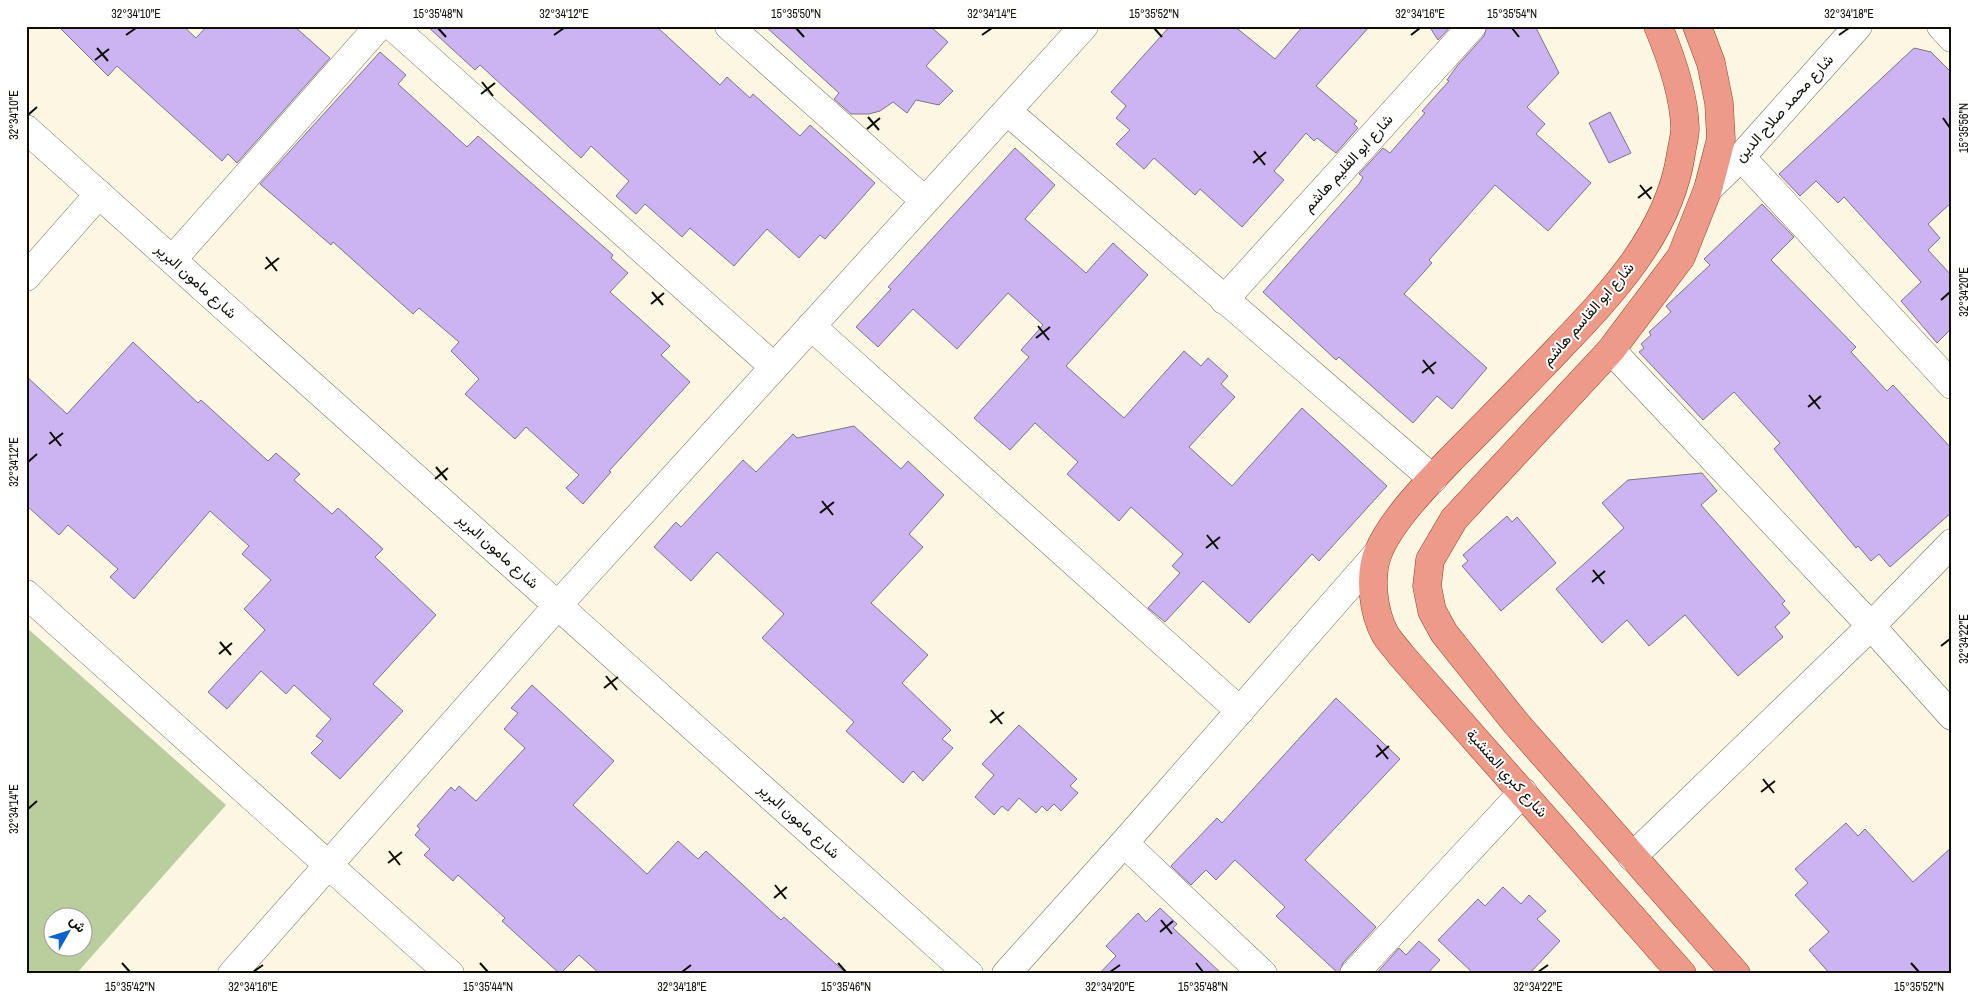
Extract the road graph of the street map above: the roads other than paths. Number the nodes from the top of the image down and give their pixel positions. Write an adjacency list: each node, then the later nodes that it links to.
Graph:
1 (379, 26): 17 (street)
2 (392, 26): 22 (street)
3 (729, 26): 16 (street)
4 (1084, 26): 11 (street)
5 (1472, 26): 19 (street, شارع ابو القليم هاشم)
6 (1658, 26): 24 (main road, شارع ابو القاسم هاشم)
7 (1697, 26): 14 (main road)
8 (1858, 26): 13 (street, شارع محمد صلاح الدين)
9 (1941, 26): 10 (street)
10 (1952, 38)
11 (1007, 111): 16 (street); 19 (street)
12 (26, 128): 15 (street, شارع مامون البرير)
13 (1741, 157): 14 (street, شارع محمد صلاح الدين); 23 (street)
14 (1708, 189): 21 (main road)
15 (99, 194): 17 (street, شارع مامون البرير); 18 (street)
16 (925, 201): 20 (street)
17 (172, 260): 28 (street, شارع مامون البرير)
18 (26, 276)
19 (1224, 300): 24 (street)
20 (811, 326): 22 (street); 30 (street)
21 (1611, 350): 29 (street); 34 (main road)
22 (774, 366): 28 (street)
23 (1952, 385)
24 (1432, 479): 26 (main road, شارع ابو القاسم هاشم)
25 (1952, 544): 29 (street)
26 (1377, 554): 30 (street); 32 (main road, شارع كبري المنشية)
27 (26, 594): 35 (street)
28 (558, 605): 35 (street); 38 (street, شارع مامون البرير)
29 (1871, 626): 31 (street); 34 (street)
30 (1240, 711): 33 (street)
31 (1952, 716)
32 (1524, 792): 41 (street); 42 (main road, شارع كبري المنشية)
33 (1124, 843): 39 (street); 40 (street)
34 (1632, 857): 43 (main road)
35 (329, 864): 36 (street); 37 (street)
36 (232, 974)
37 (450, 974)
38 (969, 974)
39 (1006, 974)
40 (1263, 974)
41 (1354, 974)
42 (1682, 974)
43 (1736, 974)

